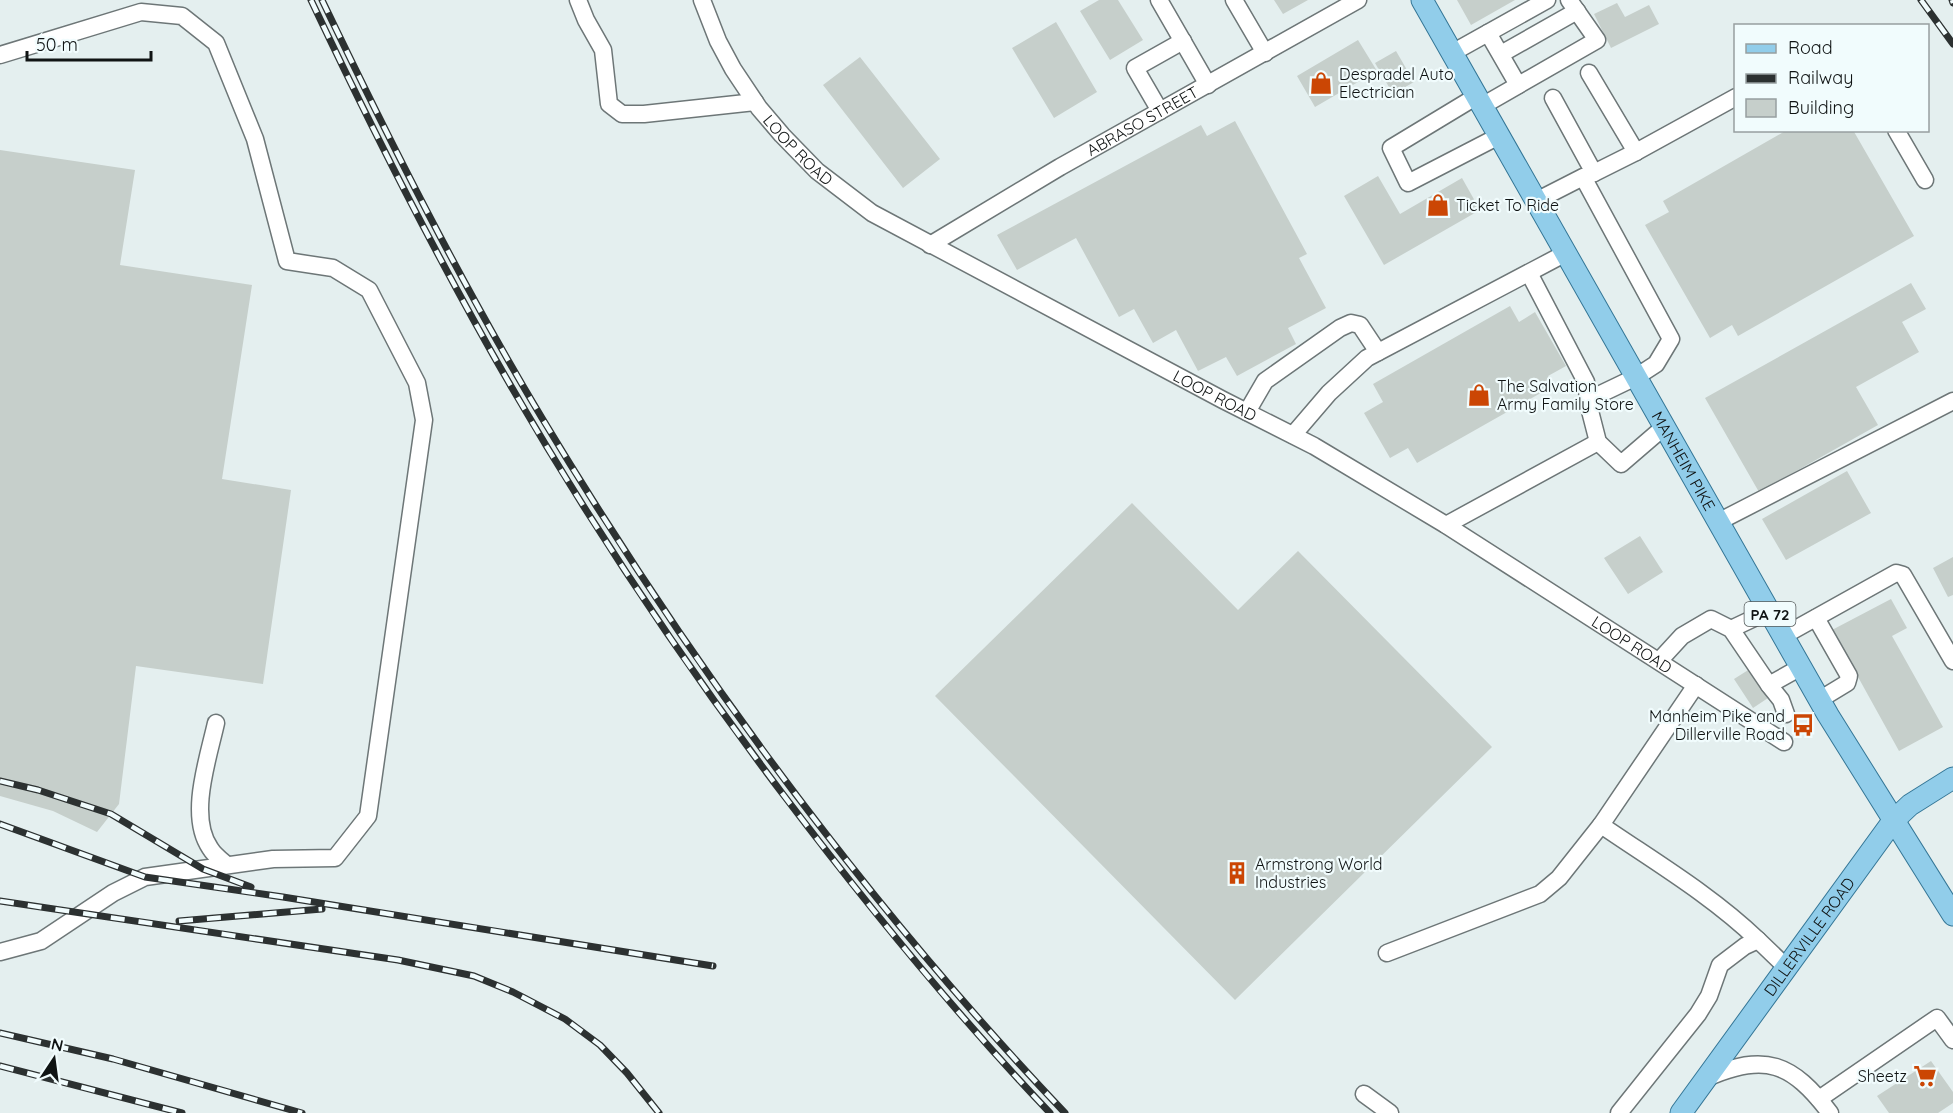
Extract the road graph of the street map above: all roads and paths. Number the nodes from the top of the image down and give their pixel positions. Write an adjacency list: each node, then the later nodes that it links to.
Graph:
1 (578, 0): 21 (street)
2 (702, 0): 21 (street, LOOP ROAD)
3 (1159, 0): 10 (street)
4 (1234, 0): 11 (street)
5 (1358, 0): 11 (street, ABRASO STREET)
6 (1422, 0): 12 (main road, MANHEIM PIKE / PA 72)
7 (1547, 0): 9 (street)
8 (1573, 6): 13 (street); 17 (street)
9 (1488, 33): 12 (street); 13 (street)
10 (1183, 41): 16 (street); 22 (street)
11 (1265, 53): 16 (street, ABRASO STREET)
12 (1452, 53): 20 (main road, MANHEIM PIKE / PA 72)
13 (1501, 54): 17 (street)
14 (0, 55): 58 (street)
15 (1589, 73): 25 (street)
16 (1208, 85): 22 (street, ABRASO STREET)
17 (1518, 85): 20 (street)
18 (1553, 98): 26 (street)
19 (1734, 98): 25 (street)
20 (1480, 101): 24 (main road, MANHEIM PIKE / PA 72); 24 (street)
21 (755, 102): 29 (street, LOOP ROAD)
22 (1160, 111): 29 (street, ABRASO STREET)
23 (1897, 132): 27 (street)
24 (1499, 136): 28 (main road, MANHEIM PIKE / PA 72)
25 (1636, 152): 26 (street)
26 (1589, 175): 28 (street); 33 (street)
27 (1925, 180)
28 (1536, 201): 30 (main road, MANHEIM PIKE / PA 72)
29 (930, 245): 36 (street, LOOP ROAD)
30 (1566, 253): 31 (street); 33 (main road, MANHEIM PIKE / PA 72)
31 (1529, 273): 32 (street); 34 (street)
32 (1378, 352): 36 (street); 38 (street)
33 (1636, 377): 34 (street); 37 (main road, MANHEIM PIKE / PA 72)
34 (1588, 400): 39 (street)
35 (1953, 401): 40 (street)
36 (1247, 412): 38 (street, LOOP ROAD)
37 (1664, 427): 39 (street); 40 (main road, MANHEIM PIKE / PA 72)
38 (1293, 435): 41 (street, LOOP ROAD)
39 (1599, 442): 41 (street)
40 (1718, 522): 42 (main road, MANHEIM PIKE / PA 72)
41 (1446, 525): 46 (street, LOOP ROAD)
42 (1769, 611): 44 (street); 45 (main road, MANHEIM PIKE / PA 72)
43 (1816, 618): 45 (street); 47 (street); 51 (street)
44 (1731, 629): 46 (street); 50 (street)
45 (1783, 636): 48 (main road, MANHEIM PIKE / PA 72)
46 (1659, 661): 49 (street, LOOP ROAD)
47 (1953, 661)
48 (1801, 668): 50 (street); 51 (main road, MANHEIM PIKE / PA 72)
49 (1696, 685): 54 (street, LOOP ROAD); 57 (street)
50 (1769, 685): 52 (street)
51 (1819, 700): 56 (main road, MANHEIM PIKE / PA 72)
52 (1786, 714)
53 (216, 723): 58 (street)
54 (1784, 742)
55 (1953, 778): 56 (main road, DILLERVILLE ROAD)
56 (1893, 821): 59 (main road, MANHEIM PIKE / PA 72); 63 (main road, DILLERVILLE ROAD)
57 (1601, 825): 60 (street); 62 (street)
58 (227, 865): 61 (street)
59 (1953, 915)
60 (1758, 940): 63 (street); 69 (street)
61 (0, 952)
62 (1387, 953)
63 (1786, 967): 65 (main road, DILLERVILLE ROAD)
64 (1953, 1040): 67 (street)
65 (1707, 1078): 67 (street); 70 (main road, DILLERVILLE ROAD)
66 (1364, 1094): 68 (street)
67 (1819, 1098): 71 (street)
68 (1390, 1113)
69 (1619, 1113)
70 (1681, 1113)
71 (1830, 1113)

